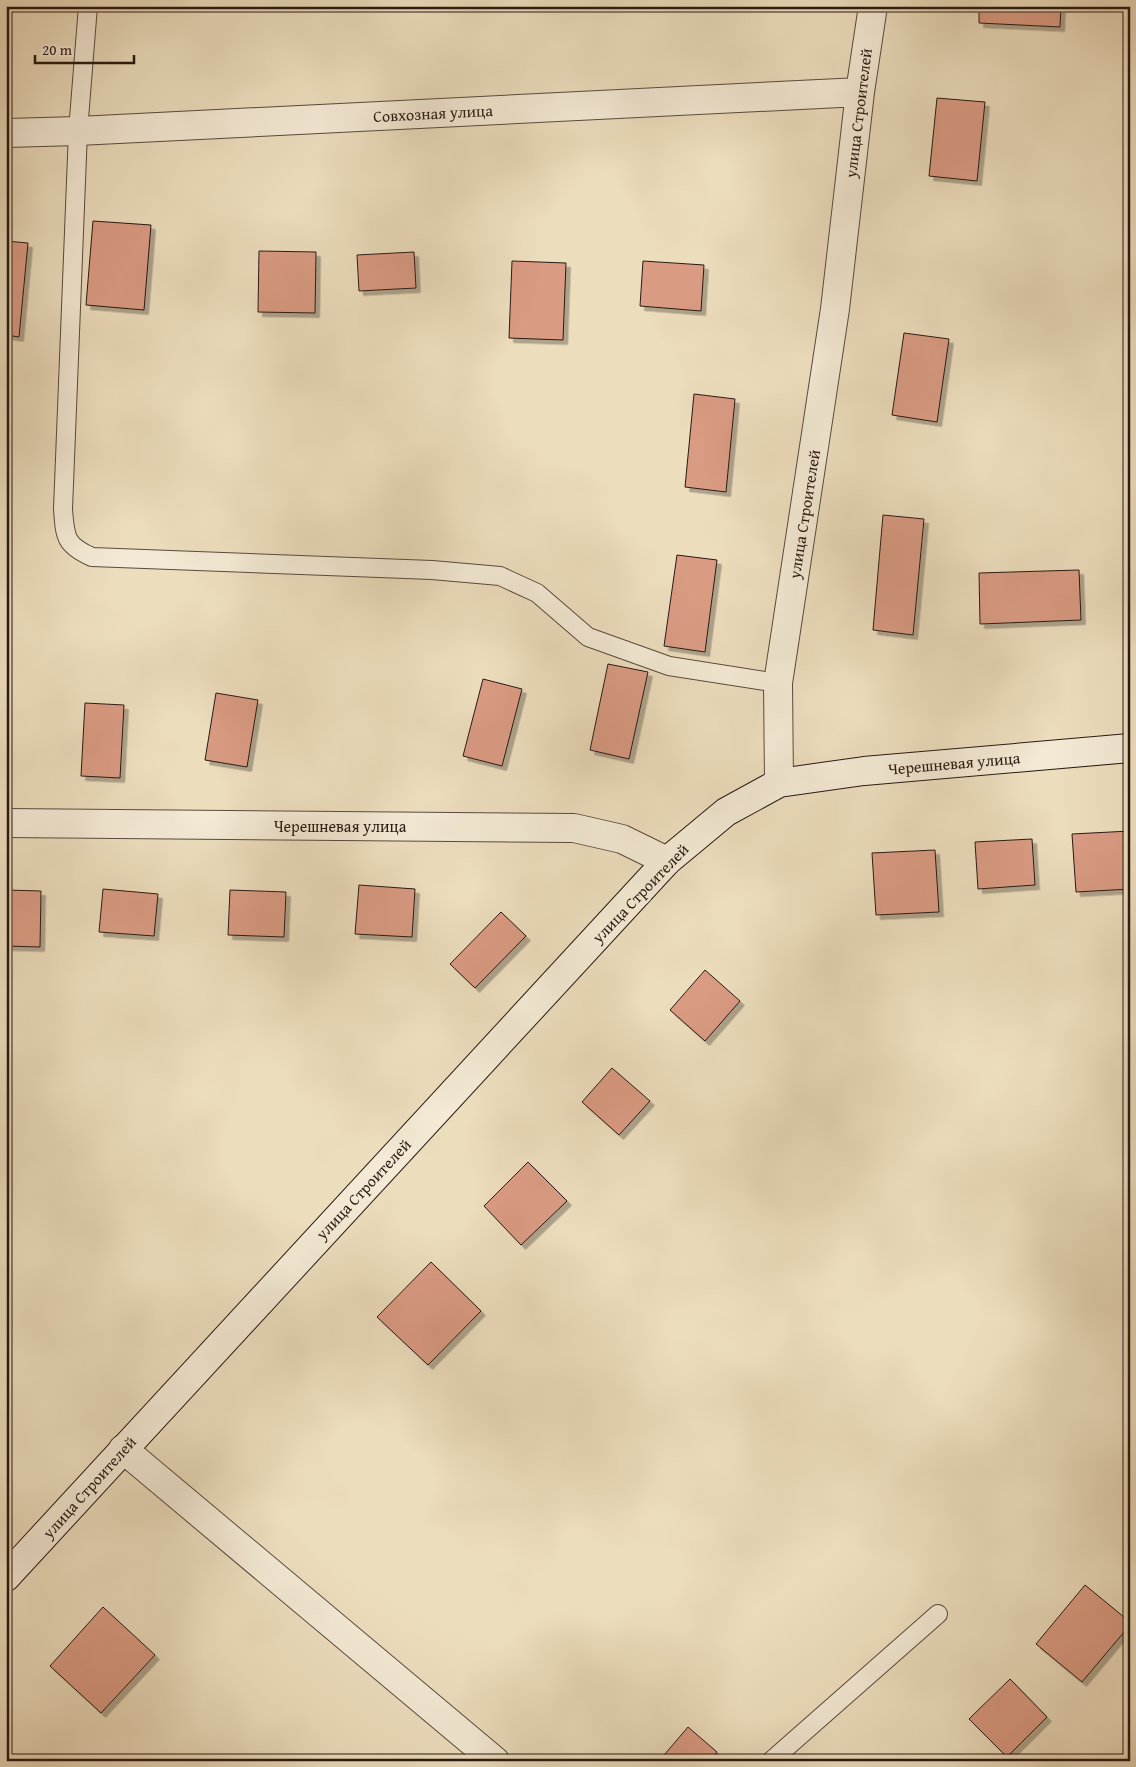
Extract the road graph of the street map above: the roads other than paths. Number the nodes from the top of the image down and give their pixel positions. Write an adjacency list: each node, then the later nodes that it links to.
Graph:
1 (88, 6): 4 (lane)
2 (872, 6): 3 (street, улица Строителей)
3 (860, 92): 4 (street, Совхозная улица); 6 (street, улица Строителей)
4 (78, 131): 5 (street, Совхозная улица); 6 (lane)
5 (6, 133)
6 (778, 683): 8 (street, улица Строителей)
7 (1130, 748): 8 (street, Черешневая улица)
8 (779, 783): 10 (street, улица Строителей)
9 (6, 824): 10 (street, Черешневая улица)
10 (667, 861): 11 (street, улица Строителей)
11 (123, 1449): 12 (street, улица Строителей); 14 (street)
12 (6, 1577)
13 (938, 1614): 15 (lane)
14 (496, 1761)
15 (771, 1761)

